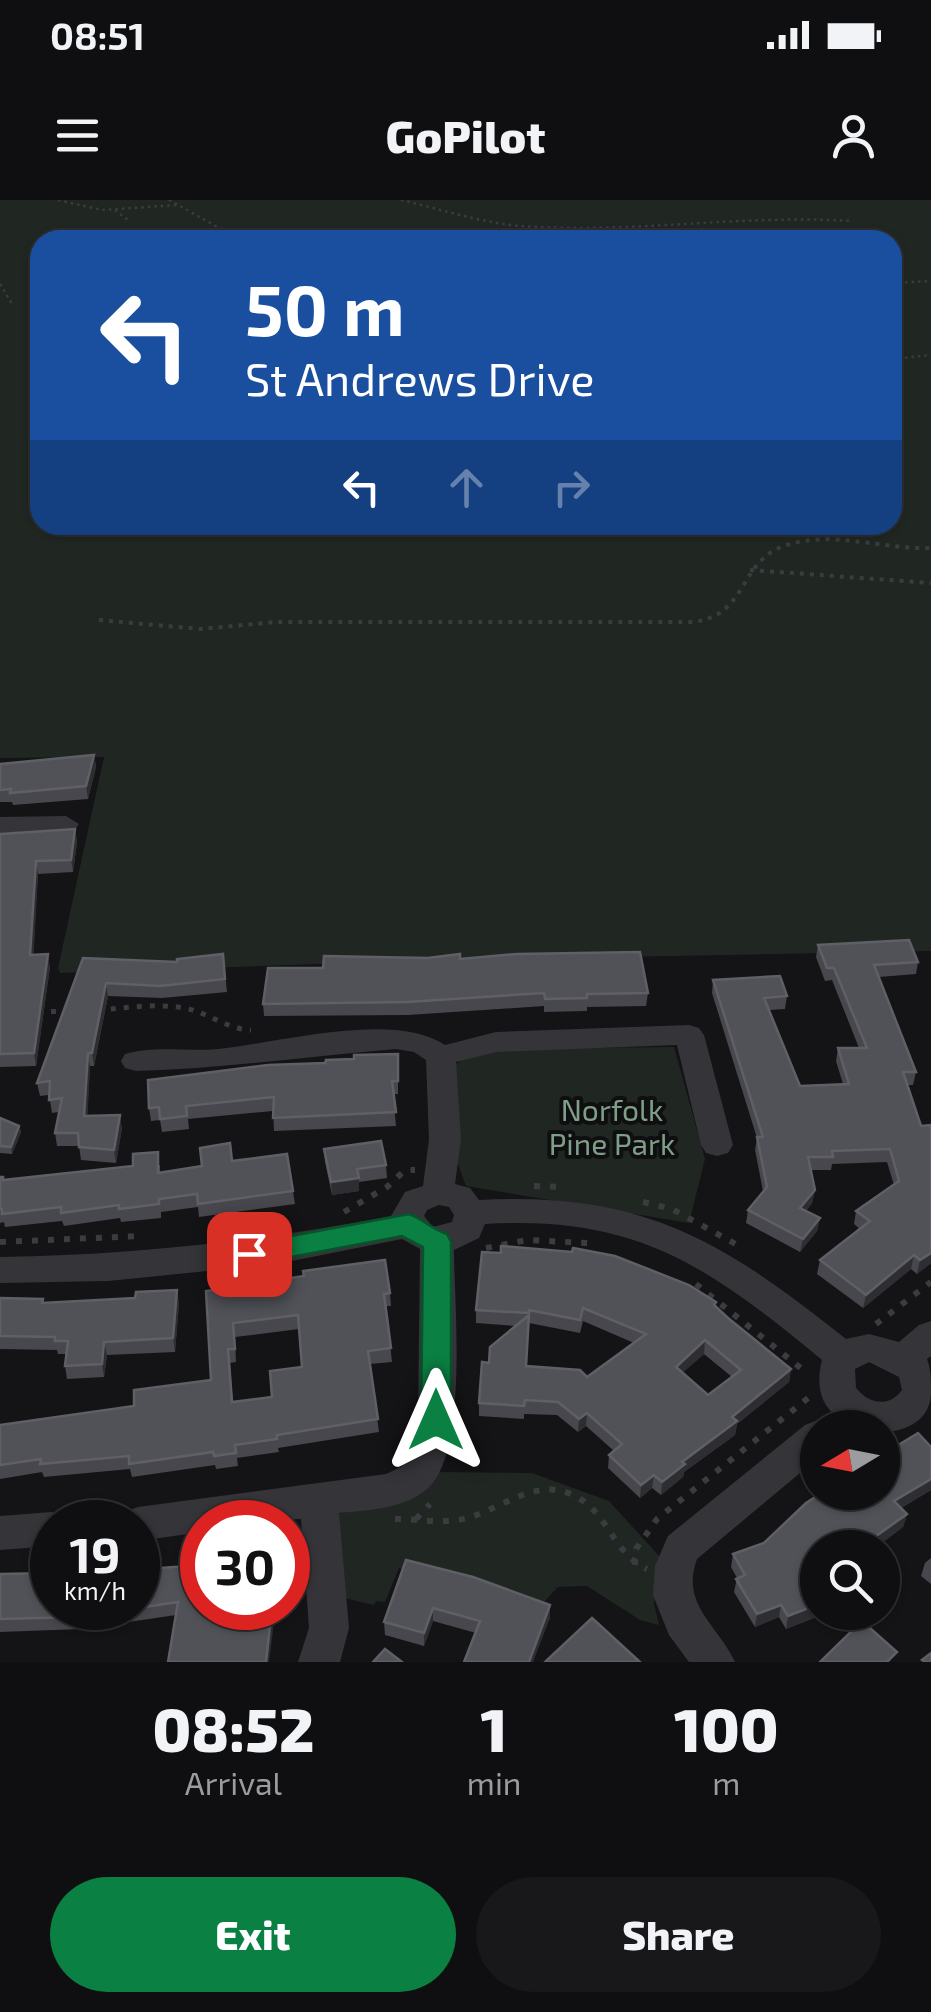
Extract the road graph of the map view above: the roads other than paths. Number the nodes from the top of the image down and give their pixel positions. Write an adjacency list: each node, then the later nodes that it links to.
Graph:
1 (66, 824): 2 (street)
2 (0, 825)
3 (441, 1056): 4 (street); 5 (street); 6 (street)
4 (136, 1061)
5 (717, 1145)
6 (439, 1185): 7 (street); 8 (street)
7 (471, 1213): 8 (street); 11 (street)
8 (423, 1233): 9 (street); 16 (street)
9 (0, 1270)
10 (931, 1334): 12 (street)
11 (843, 1356): 12 (street); 13 (street)
12 (903, 1359): 14 (street)
13 (837, 1410)
14 (900, 1414)
15 (800, 1451): 21 (street)
16 (320, 1500): 17 (street); 20 (street)
17 (160, 1521)
18 (30, 1531): 19 (street)
19 (0, 1533)
20 (319, 1662)
21 (714, 1662)

